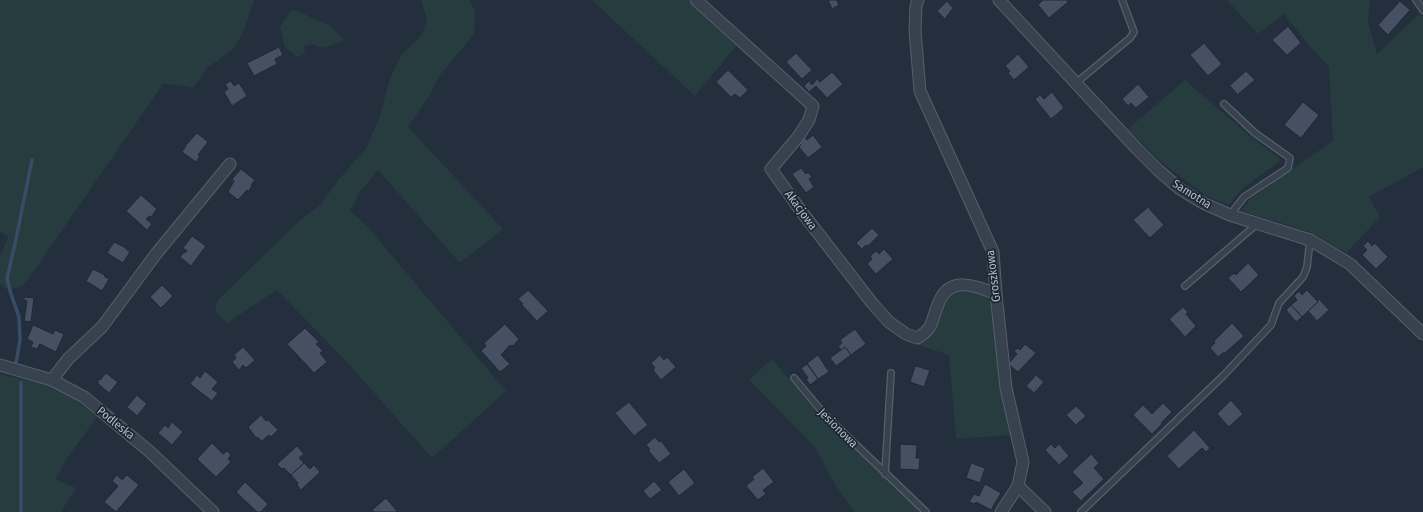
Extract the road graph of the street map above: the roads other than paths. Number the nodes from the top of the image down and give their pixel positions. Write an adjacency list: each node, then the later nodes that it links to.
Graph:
1 (696, 0): 14 (street, Akacjowa)
2 (918, 0): 14 (street, Groszkowa)
3 (998, 0): 7 (street, Samotna)
4 (1122, 0): 7 (lane)
5 (1416, 0): 6 (lane)
6 (1423, 10)
7 (1076, 84): 10 (street, Samotna)
8 (1224, 104): 10 (lane)
9 (230, 164): 19 (street)
10 (1230, 215): 11 (street, Samotna)
11 (1257, 224): 12 (street, Samotna); 13 (lane)
12 (1310, 240): 15 (street, Samotna); 26 (lane)
13 (1185, 286)
14 (996, 294): 21 (street, Groszkowa)
15 (1423, 334)
16 (0, 365): 19 (street, Podleska)
17 (891, 373): 20 (lane)
18 (794, 378): 20 (lane, Jesionowa)
19 (52, 380): 22 (street, Podleska)
20 (886, 474): 23 (lane, Jesionowa)
21 (1018, 486): 24 (street, Groszkowa); 25 (street)
22 (213, 512)
23 (926, 512)
24 (1001, 512)
25 (1045, 512)
26 (1080, 512)

